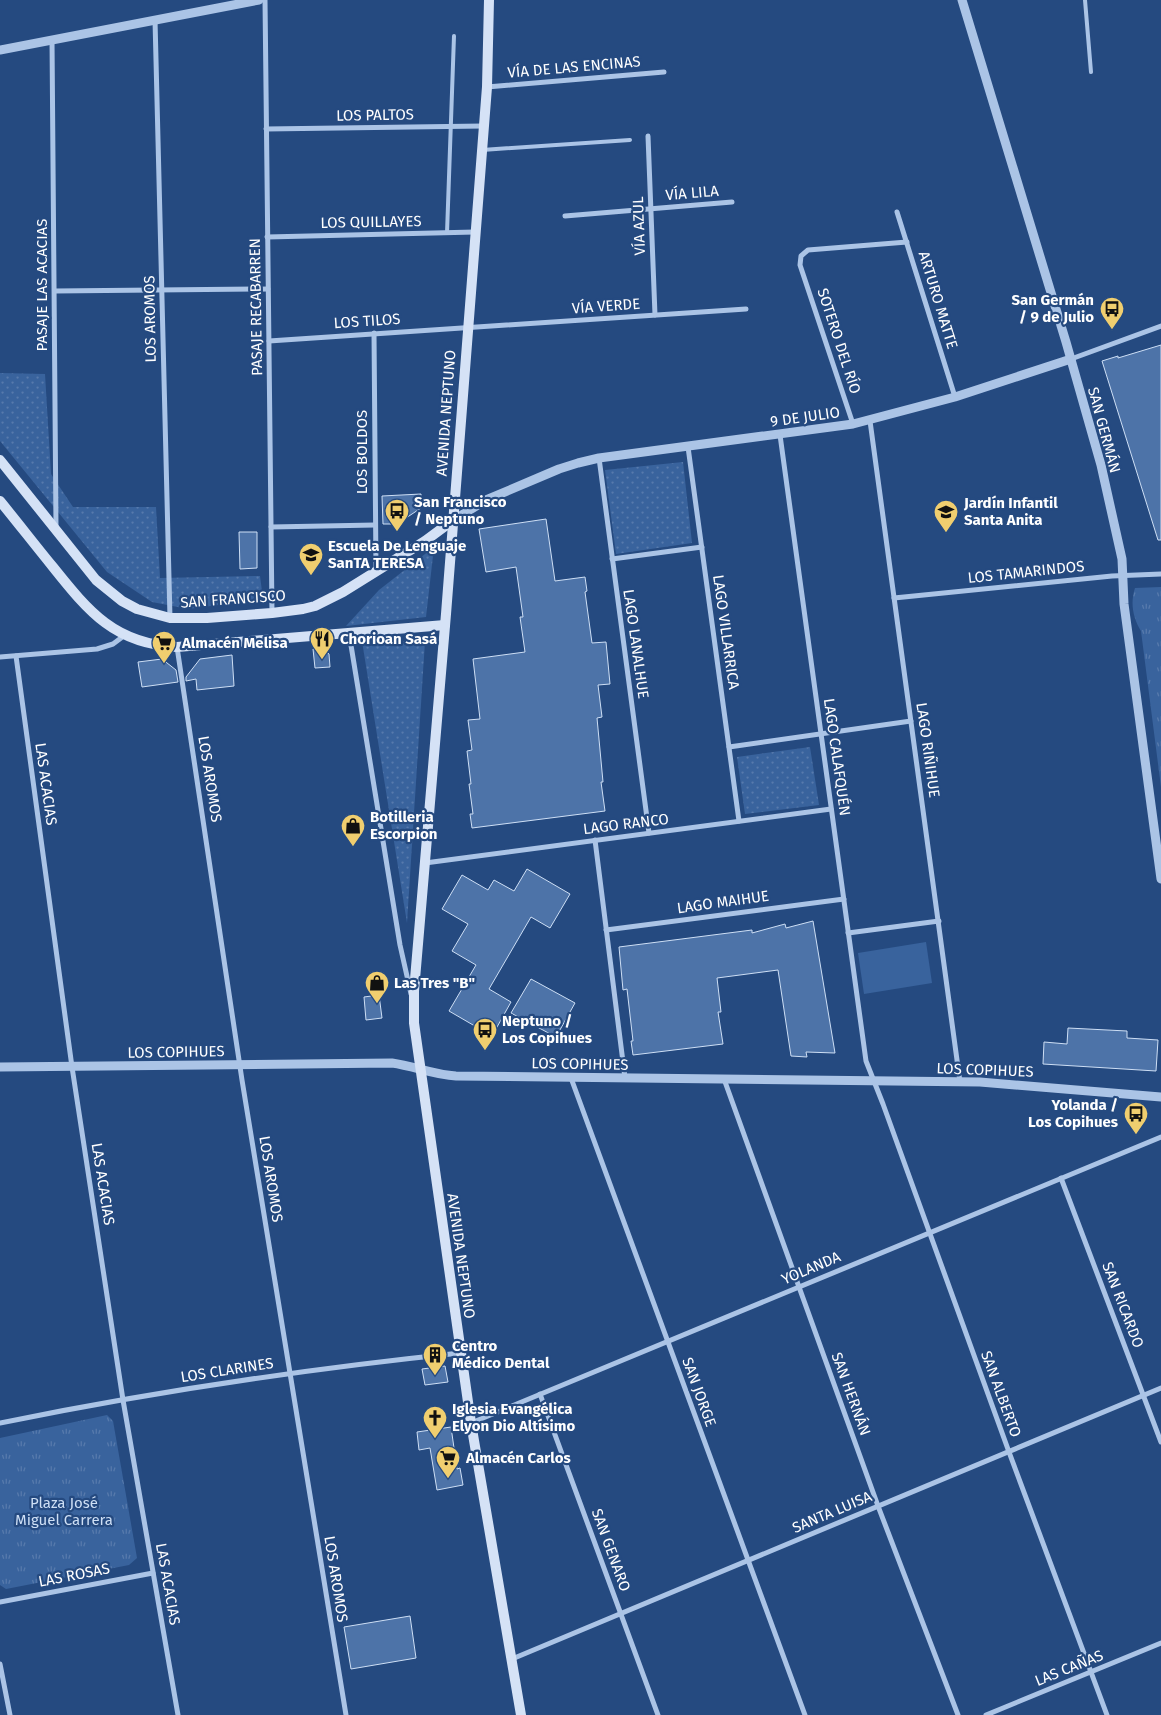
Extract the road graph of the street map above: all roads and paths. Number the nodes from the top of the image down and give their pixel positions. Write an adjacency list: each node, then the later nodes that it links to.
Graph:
1 (259, 0): 6 (street)
2 (264, 0): 15 (street, PASAJE RECABARREN)
3 (489, 0): 12 (main road, AVENIDA NEPTUNO)
4 (962, 0): 36 (street, SAN GERMÁN)
5 (1085, 0): 11 (lane)
6 (155, 20): 8 (street); 28 (street, LOS AROMOS)
7 (454, 36): 13 (lane)
8 (52, 40): 9 (street); 29 (street, PASAJE LAS ACACIAS)
9 (0, 50)
10 (664, 72): 12 (street, VÍA DE LAS ENCINAS)
11 (1091, 72)
12 (486, 87): 14 (main road, AVENIDA NEPTUNO)
13 (452, 126): 14 (street, LOS PALTOS); 15 (street, LOS PALTOS); 24 (lane)
14 (484, 126): 18 (main road, AVENIDA NEPTUNO)
15 (266, 129): 25 (street, PASAJE RECABARREN)
16 (648, 136): 20 (street, VÍA AZUL)
17 (630, 140): 18 (lane)
18 (482, 150): 23 (main road, AVENIDA NEPTUNO)
19 (732, 202): 20 (street, VÍA LILA)
20 (651, 209): 22 (street, VÍA LILA); 31 (street, VÍA AZUL)
21 (898, 212): 26 (street, ARTURO MATTE)
22 (565, 216)
23 (475, 232): 24 (street, LOS QUILLAYES); 33 (main road, AVENIDA NEPTUNO)
24 (447, 233): 25 (street, LOS QUILLAYES)
25 (268, 237): 27 (street, PASAJE RECABARREN)
26 (907, 242): 37 (street, ARTURO MATTE); 39 (street, SOTERO DEL RÍO)
27 (268, 289): 28 (street); 35 (street, PASAJE RECABARREN)
28 (162, 290): 29 (street); 56 (street, LOS AROMOS)
29 (55, 291): 48 (street, PASAJE LAS ACACIAS)
30 (746, 309): 31 (street, VÍA VERDE)
31 (655, 315): 33 (street, VÍA VERDE)
32 (1161, 326): 36 (street, 9 DE JULIO)
33 (468, 327): 34 (street, LOS TILOS); 45 (main road, AVENIDA NEPTUNO)
34 (374, 334): 35 (street, LOS TILOS); 46 (street, LOS BOLDOS)
35 (269, 341): 47 (street, PASAJE RECABARREN)
36 (1071, 359): 37 (street, 9 DE JULIO); 53 (street, SAN GERMÁN)
37 (955, 396): 38 (street, 9 DE JULIO)
38 (870, 421): 39 (street, 9 DE JULIO); 54 (street, LAGO RIÑIHUE)
39 (853, 424): 40 (street, 9 DE JULIO)
40 (780, 435): 41 (street, 9 DE JULIO); 64 (street, LAGO CALAFQUÉN)
41 (688, 447): 42 (street, 9 DE JULIO); 49 (street, LAGO VILLARRICA)
42 (599, 458): 45 (street, 9 DE JULIO); 50 (street, LAGO LANALHUE)
43 (0, 460): 48 (main road, SAN FRANCISCO)
44 (0, 501): 59 (main road)
45 (452, 521): 51 (main road, SAN FRANCISCO); 57 (main road, AVENIDA NEPTUNO)
46 (375, 525): 47 (street); 51 (street, LOS BOLDOS)
47 (271, 527): 55 (street, PASAJE RECABARREN)
48 (56, 530): 56 (main road, SAN FRANCISCO)
49 (702, 548): 50 (street); 65 (street, LAGO VILLARRICA)
50 (612, 559): 68 (street, LAGO LANALHUE)
51 (376, 571): 55 (main road, SAN FRANCISCO)
52 (1161, 574): 53 (street, LOS TAMARINDOS)
53 (1122, 575): 54 (street, LOS TAMARINDOS); 71 (street, SAN GERMÁN)
54 (894, 598): 63 (street, LAGO RIÑIHUE)
55 (272, 613): 56 (main road, SAN FRANCISCO)
56 (170, 618)
57 (445, 624): 58 (main road); 70 (main road, AVENIDA NEPTUNO)
58 (348, 633): 60 (main road); 76 (street, AVENIDA NEPTUNO)
59 (125, 635): 60 (main road); 61 (street)
60 (177, 646): 77 (street, LOS AROMOS)
61 (16, 656): 62 (street); 79 (street, LAS ACACIAS)
62 (0, 657)
63 (911, 721): 64 (street); 73 (street, LAGO RIÑIHUE)
64 (821, 734): 65 (street); 66 (street, LAGO CALAFQUÉN)
65 (729, 747): 67 (street, LAGO VILLARRICA)
66 (831, 810): 67 (street, LAGO RANCO); 72 (street, LAGO CALAFQUÉN)
67 (739, 821): 68 (street, LAGO RANCO)
68 (649, 833): 69 (street, LAGO RANCO)
69 (595, 840): 70 (street, LAGO RANCO); 74 (street)
70 (424, 863): 76 (main road, AVENIDA NEPTUNO)
71 (1161, 879)
72 (844, 899): 74 (street, LAGO MAIHUE); 75 (street, LAGO CALAFQUÉN)
73 (939, 921): 75 (street); 85 (street, LAGO RIÑIHUE)
74 (606, 930): 82 (street)
75 (848, 933): 84 (street, LAGO CALAFQUÉN)
76 (414, 1008): 80 (main road, AVENIDA NEPTUNO)
77 (240, 1065): 79 (street, LOS COPIHUES); 80 (street, LOS COPIHUES); 93 (street, LOS AROMOS)
78 (0, 1067): 79 (street, LOS COPIHUES)
79 (72, 1067): 97 (street, LAS ACACIAS)
80 (419, 1069): 81 (street, LOS COPIHUES); 92 (main road, AVENIDA NEPTUNO)
81 (571, 1078): 82 (street, LOS COPIHUES); 91 (street, SAN JORGE)
82 (625, 1078): 83 (street, LOS COPIHUES)
83 (724, 1080): 84 (street, LOS COPIHUES); 90 (street, SAN HERNÁN)
84 (873, 1082): 85 (street, LOS COPIHUES); 89 (street, SAN ALBERTO)
85 (960, 1082): 86 (street, LOS COPIHUES)
86 (1161, 1097)
87 (1161, 1137): 88 (street, YOLANDA)
88 (1061, 1178): 89 (street, YOLANDA); 96 (street, SAN RICARDO)
89 (929, 1233): 90 (street, YOLANDA); 101 (street, SAN ALBERTO)
90 (798, 1287): 91 (street, YOLANDA); 102 (street, SAN HERNÁN)
91 (667, 1342): 95 (street, YOLANDA); 103 (street, SAN JORGE)
92 (460, 1353): 93 (street, LOS CLARINES); 99 (main road, AVENIDA NEPTUNO)
93 (289, 1374): 97 (street, LOS CLARINES); 113 (street, LOS AROMOS)
94 (1161, 1388): 96 (street, SANTA LUISA)
95 (540, 1394): 99 (street, YOLANDA); 106 (street, SAN GENARO)
96 (1144, 1395): 100 (street, SAN RICARDO); 101 (street, SANTA LUISA)
97 (123, 1400): 98 (street, LOS CLARINES); 104 (street, LAS ACACIAS)
98 (0, 1423)
99 (470, 1423): 108 (main road, AVENIDA NEPTUNO)
100 (1161, 1442)
101 (1009, 1452): 102 (street, SANTA LUISA); 110 (street, SAN ALBERTO)
102 (878, 1506): 103 (street, SANTA LUISA); 117 (street, SAN HERNÁN)
103 (748, 1561): 106 (street, SANTA LUISA); 116 (street, SAN JORGE)
104 (154, 1573): 105 (street, LAS ROSAS); 112 (street, LAS ACACIAS)
105 (0, 1602)
106 (621, 1614): 108 (street, SANTA LUISA); 115 (street, SAN GENARO)
107 (1161, 1643): 110 (street, LAS CAÑAS)
108 (512, 1659): 114 (main road, AVENIDA NEPTUNO)
109 (0, 1664): 111 (street)
110 (1091, 1672): 118 (street, LAS CAÑAS); 119 (street, SAN ALBERTO)
111 (10, 1715)
112 (178, 1715)
113 (346, 1715)
114 (521, 1715)
115 (658, 1715)
116 (805, 1715)
117 (958, 1715)
118 (986, 1715)
119 (1108, 1715)

